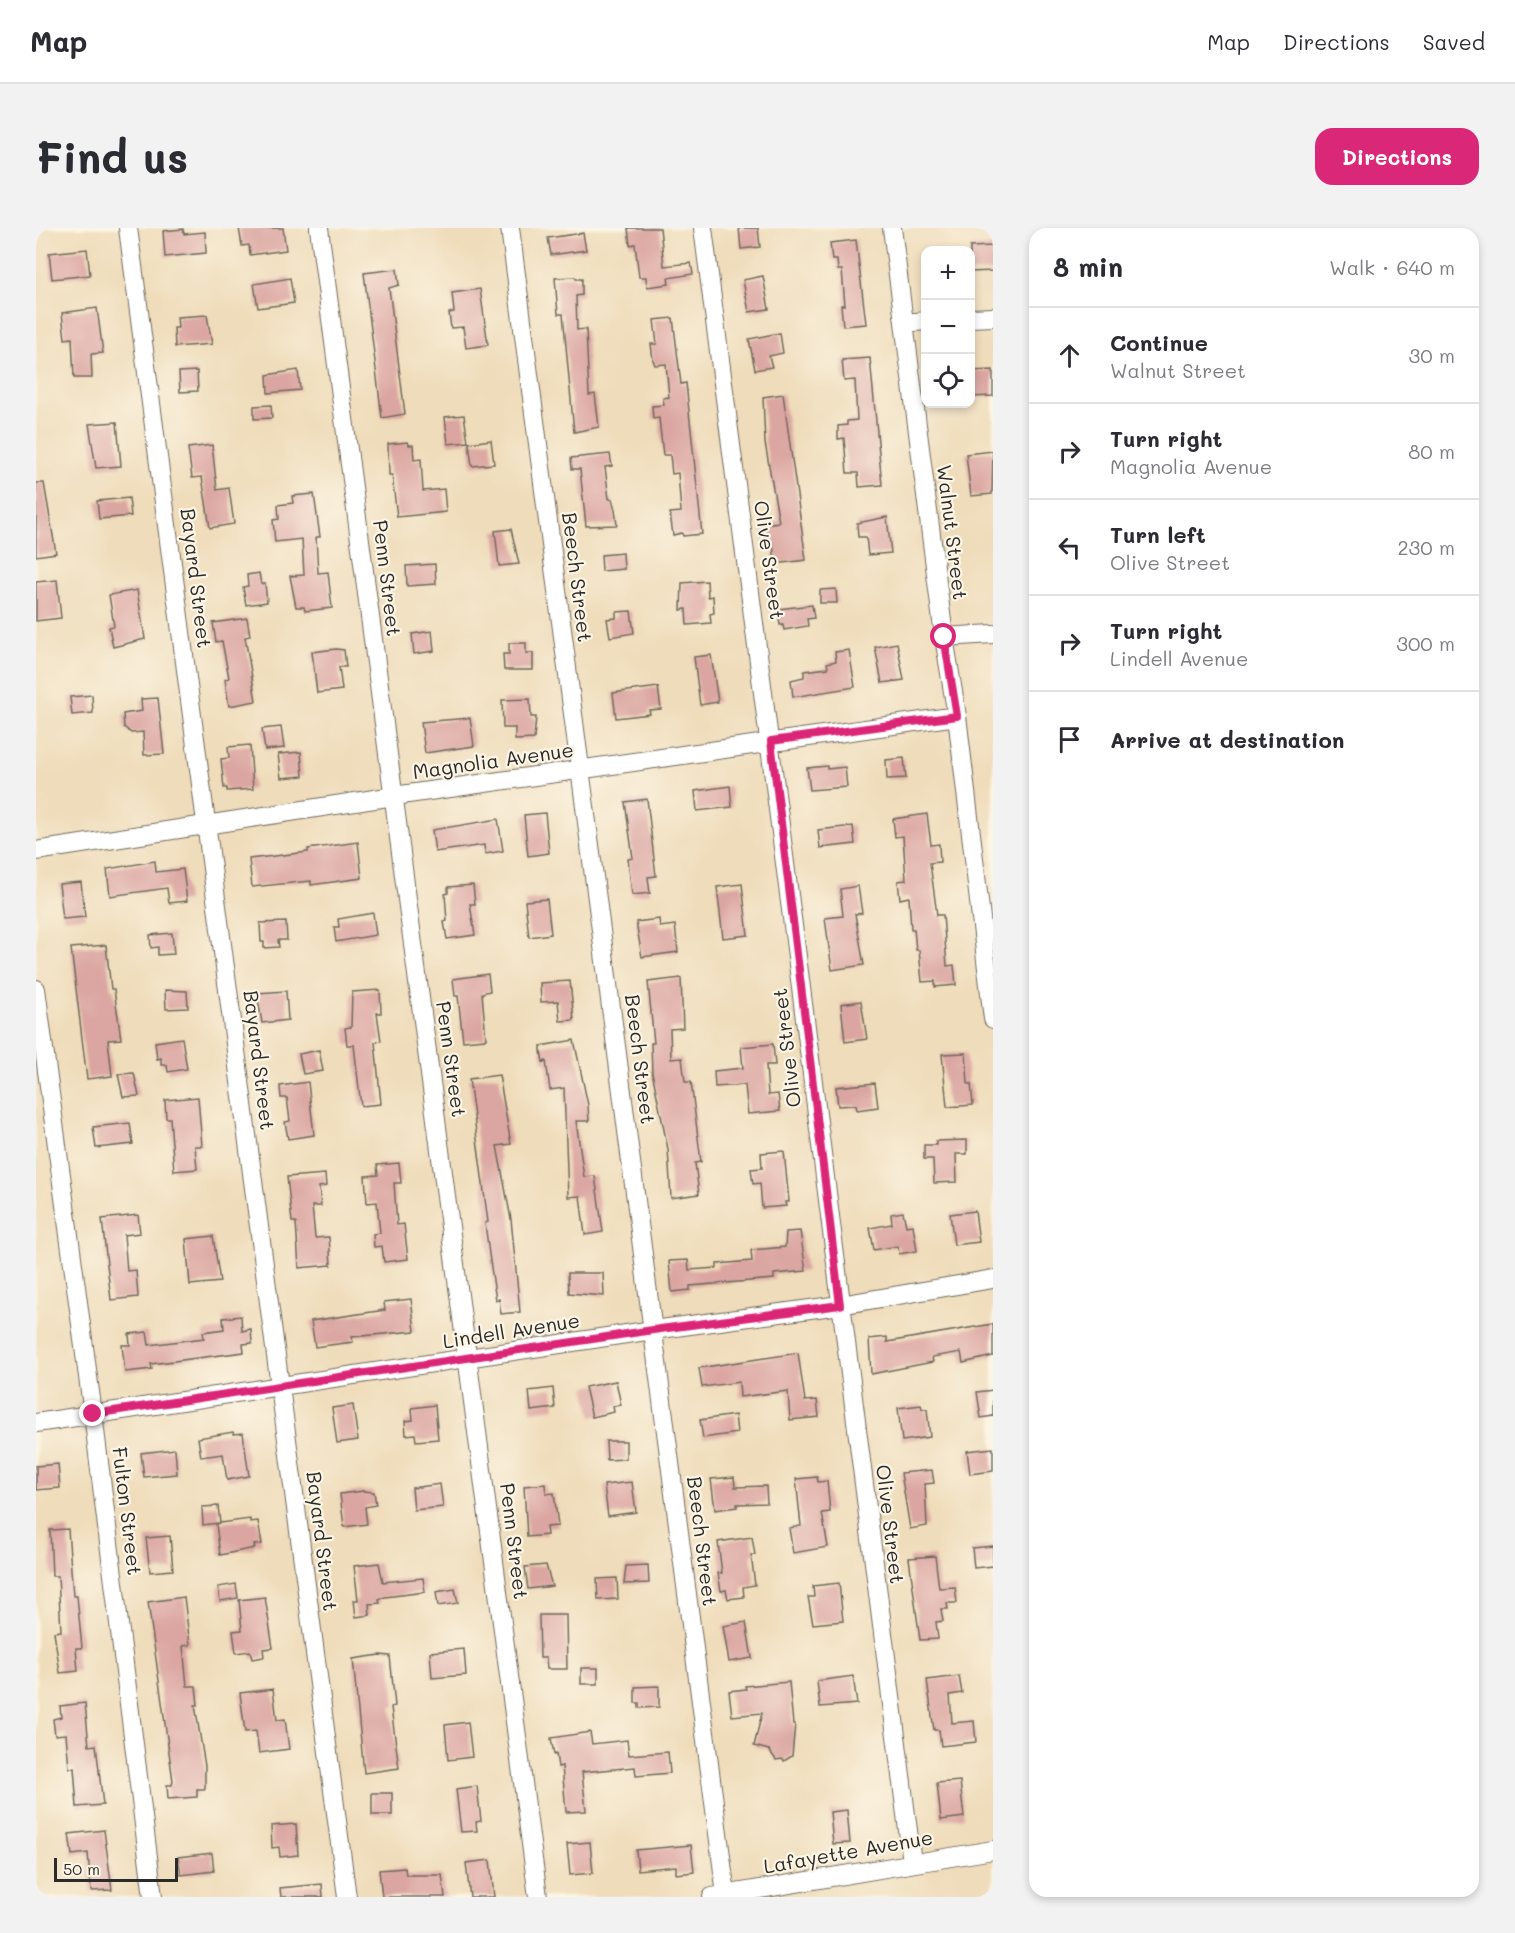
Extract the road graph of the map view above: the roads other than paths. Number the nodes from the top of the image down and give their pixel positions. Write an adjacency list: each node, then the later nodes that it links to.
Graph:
1 (129, 228): 16 (street, Bayard Street)
2 (319, 228): 15 (street, Penn Street)
3 (510, 228): 14 (street, Beech Street)
4 (703, 228): 13 (street, Olive Street)
5 (892, 228): 9 (street, Walnut Street)
6 (993, 317): 7 (street)
7 (975, 318)
8 (921, 321): 9 (street)
9 (904, 323): 11 (street, Walnut Street)
10 (993, 634): 11 (street)
11 (944, 637): 12 (street, Walnut Street)
12 (957, 716): 13 (street, Magnolia Avenue); 18 (street, Walnut Street)
13 (771, 741): 14 (street, Magnolia Avenue); 22 (street, Olive Street)
14 (581, 771): 15 (street, Magnolia Avenue); 23 (street, Beech Street)
15 (394, 796): 16 (street, Magnolia Avenue); 24 (street, Penn Street)
16 (207, 826): 17 (street, Magnolia Avenue); 25 (street, Bayard Street)
17 (36, 851)
18 (991, 986): 20 (street, Walnut Street)
19 (36, 988): 26 (street, Fulton Street)
20 (993, 1020)
21 (993, 1279): 22 (street, Lindell Avenue)
22 (840, 1305): 23 (street, Lindell Avenue); 29 (street, Olive Street)
23 (653, 1330): 24 (street, Lindell Avenue); 30 (street, Beech Street)
24 (469, 1359): 25 (street, Lindell Avenue); 33 (street, Penn Street)
25 (280, 1388): 26 (street, Lindell Avenue); 32 (street, Bayard Street)
26 (93, 1414): 27 (street, Lindell Avenue); 31 (street, Fulton Street)
27 (36, 1423)
28 (993, 1850): 29 (street, Lafayette Avenue)
29 (912, 1862): 30 (street, Lafayette Avenue)
30 (719, 1896)
31 (153, 1897)
32 (347, 1897)
33 (538, 1897)

